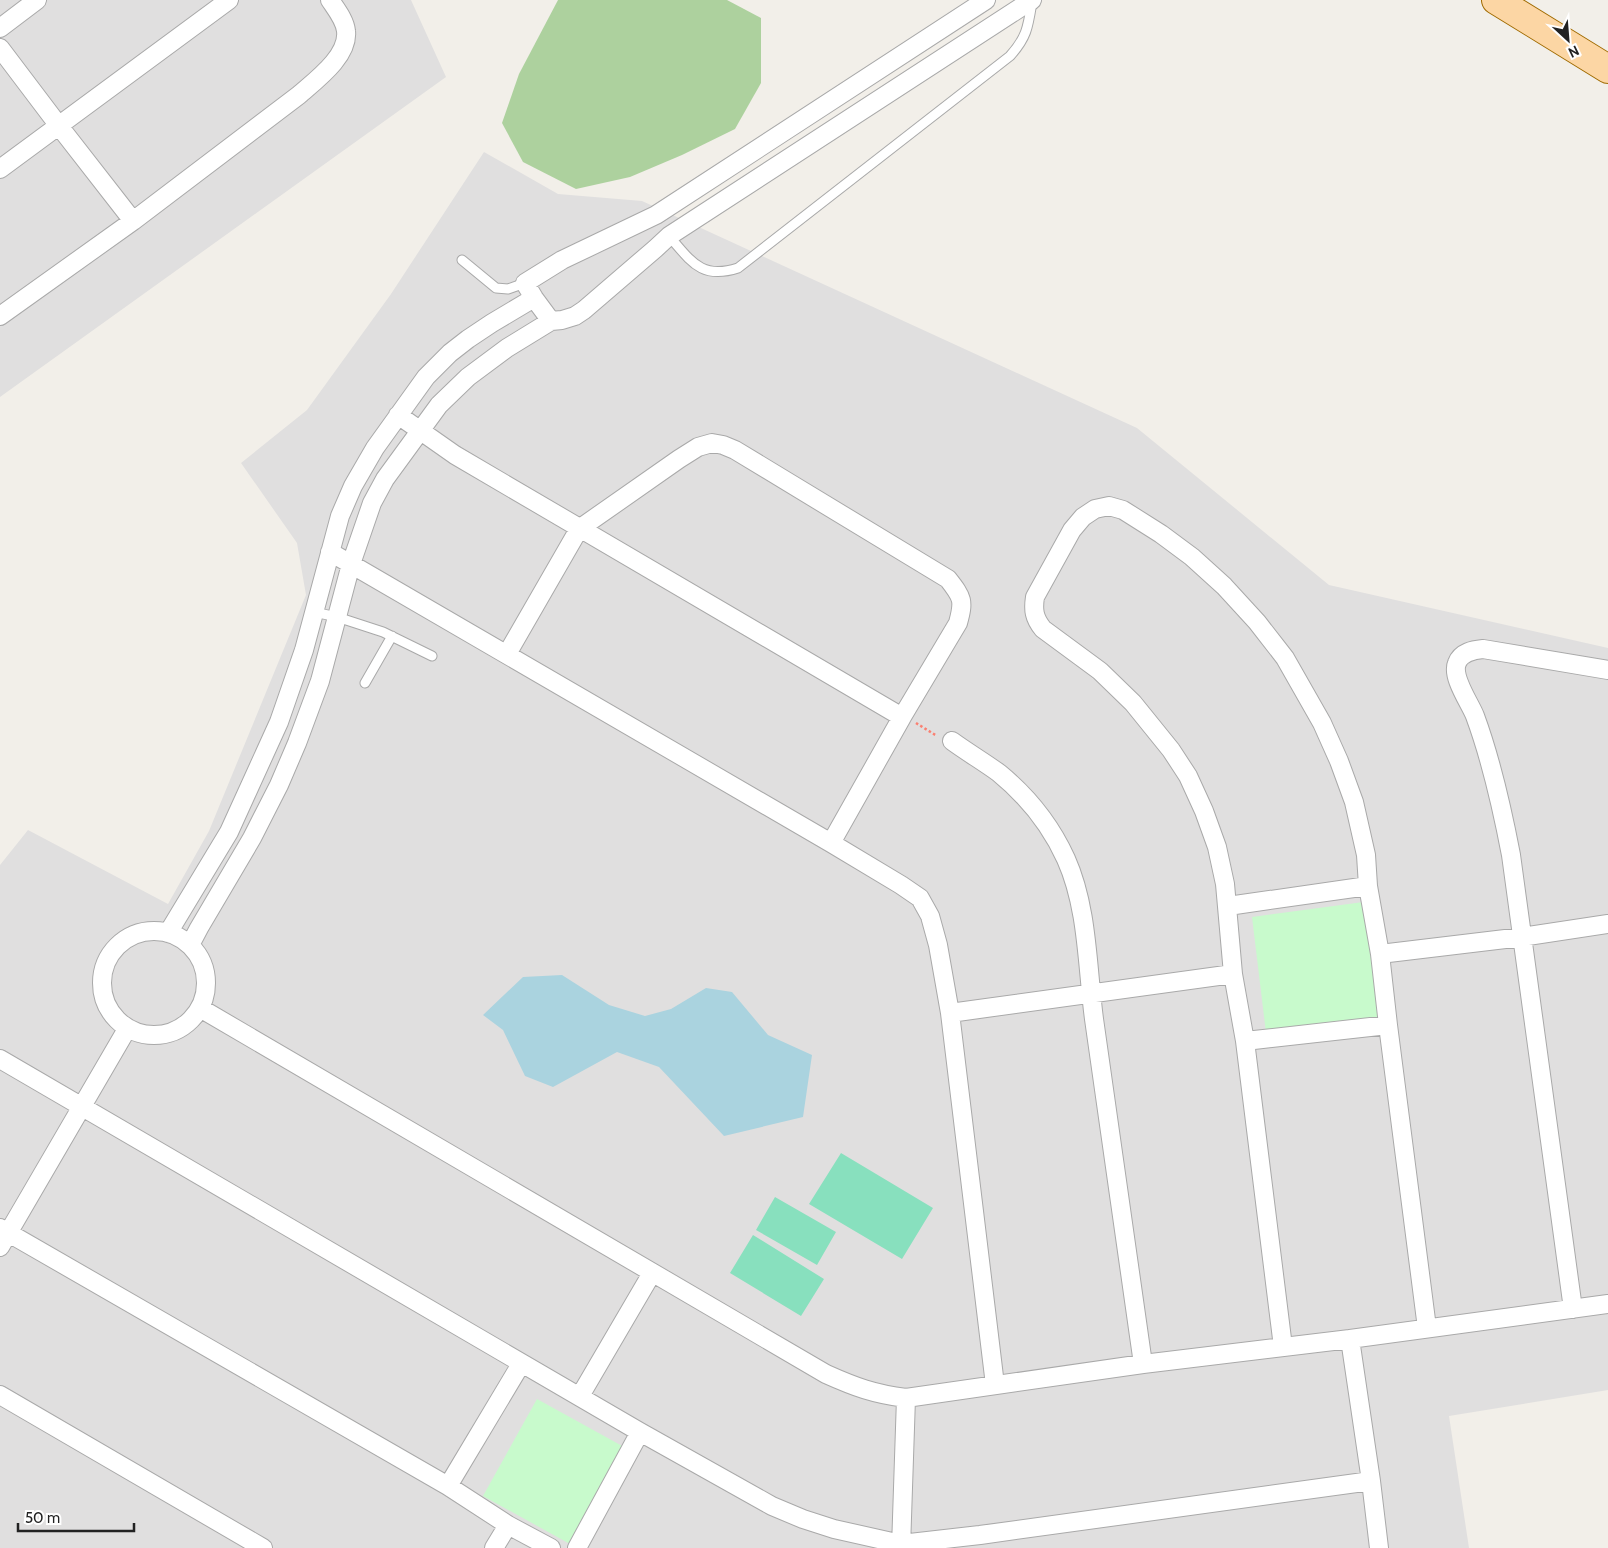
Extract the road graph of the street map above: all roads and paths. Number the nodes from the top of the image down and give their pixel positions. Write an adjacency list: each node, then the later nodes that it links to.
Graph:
1 (37, 0): 7 (street)
2 (229, 0): 10 (street)
3 (330, 0): 13 (street)
4 (986, 0): 12 (street)
5 (1032, 0): 14 (street); 14 (lane)
6 (1496, 0): 9 (main road)
7 (0, 28)
8 (0, 48): 10 (street)
9 (1608, 69)
10 (59, 126): 11 (street); 13 (street)
11 (0, 169)
12 (656, 215): 14 (street); 16 (street)
13 (133, 222): 17 (street)
14 (669, 236): 18 (street)
15 (462, 260): 16 (lane)
16 (530, 291): 18 (street); 19 (street)
17 (0, 316)
18 (551, 321): 20 (street)
19 (398, 415): 20 (street); 22 (street)
20 (420, 431): 21 (street); 23 (street)
21 (580, 530): 27 (street); 31 (street); 31 (street)
22 (330, 552): 23 (street); 24 (street)
23 (351, 564): 25 (street); 27 (street)
24 (314, 612): 25 (lane); 37 (street)
25 (337, 617): 26 (lane); 39 (street)
26 (392, 636): 28 (lane); 30 (lane)
27 (507, 654): 33 (street)
28 (432, 656)
29 (1608, 670): 38 (street)
30 (365, 683)
31 (902, 717): 32 (path); 33 (street)
32 (952, 741): 42 (street)
33 (831, 843): 44 (street)
34 (1368, 886): 35 (street); 35 (street); 40 (street)
35 (1228, 906): 41 (street)
36 (1608, 924): 38 (street)
37 (168, 933): 39 (street); 46 (street)
38 (1522, 937): 40 (street); 53 (street)
39 (190, 945): 43 (street)
40 (1380, 954): 45 (street)
41 (1233, 974): 42 (street); 47 (street)
42 (1091, 993): 44 (street); 58 (street)
43 (200, 1008): 46 (street); 51 (street)
44 (950, 1013): 59 (street)
45 (1388, 1025): 47 (street); 54 (street)
46 (127, 1029): 49 (street)
47 (1245, 1041): 56 (street)
48 (0, 1059): 49 (street)
49 (81, 1106): 50 (street); 57 (street)
50 (3, 1236): 65 (street)
51 (652, 1274): 61 (street); 62 (street)
52 (1608, 1304): 53 (street)
53 (1573, 1309): 54 (street)
54 (1428, 1328): 55 (street)
55 (1350, 1339): 56 (street); 64 (street)
56 (1283, 1347): 58 (street)
57 (521, 1364): 61 (street); 65 (street)
58 (1143, 1364): 59 (street)
59 (995, 1385): 62 (street)
60 (0, 1394): 68 (street)
61 (580, 1396): 63 (street)
62 (906, 1398): 67 (street)
63 (640, 1432): 67 (street); 71 (street)
64 (1371, 1481): 67 (street); 72 (street)
65 (448, 1486): 66 (street)
66 (508, 1525): 69 (street); 70 (street)
67 (901, 1546)
68 (263, 1548)
69 (494, 1548)
70 (551, 1548)
71 (577, 1548)
72 (1379, 1548)

